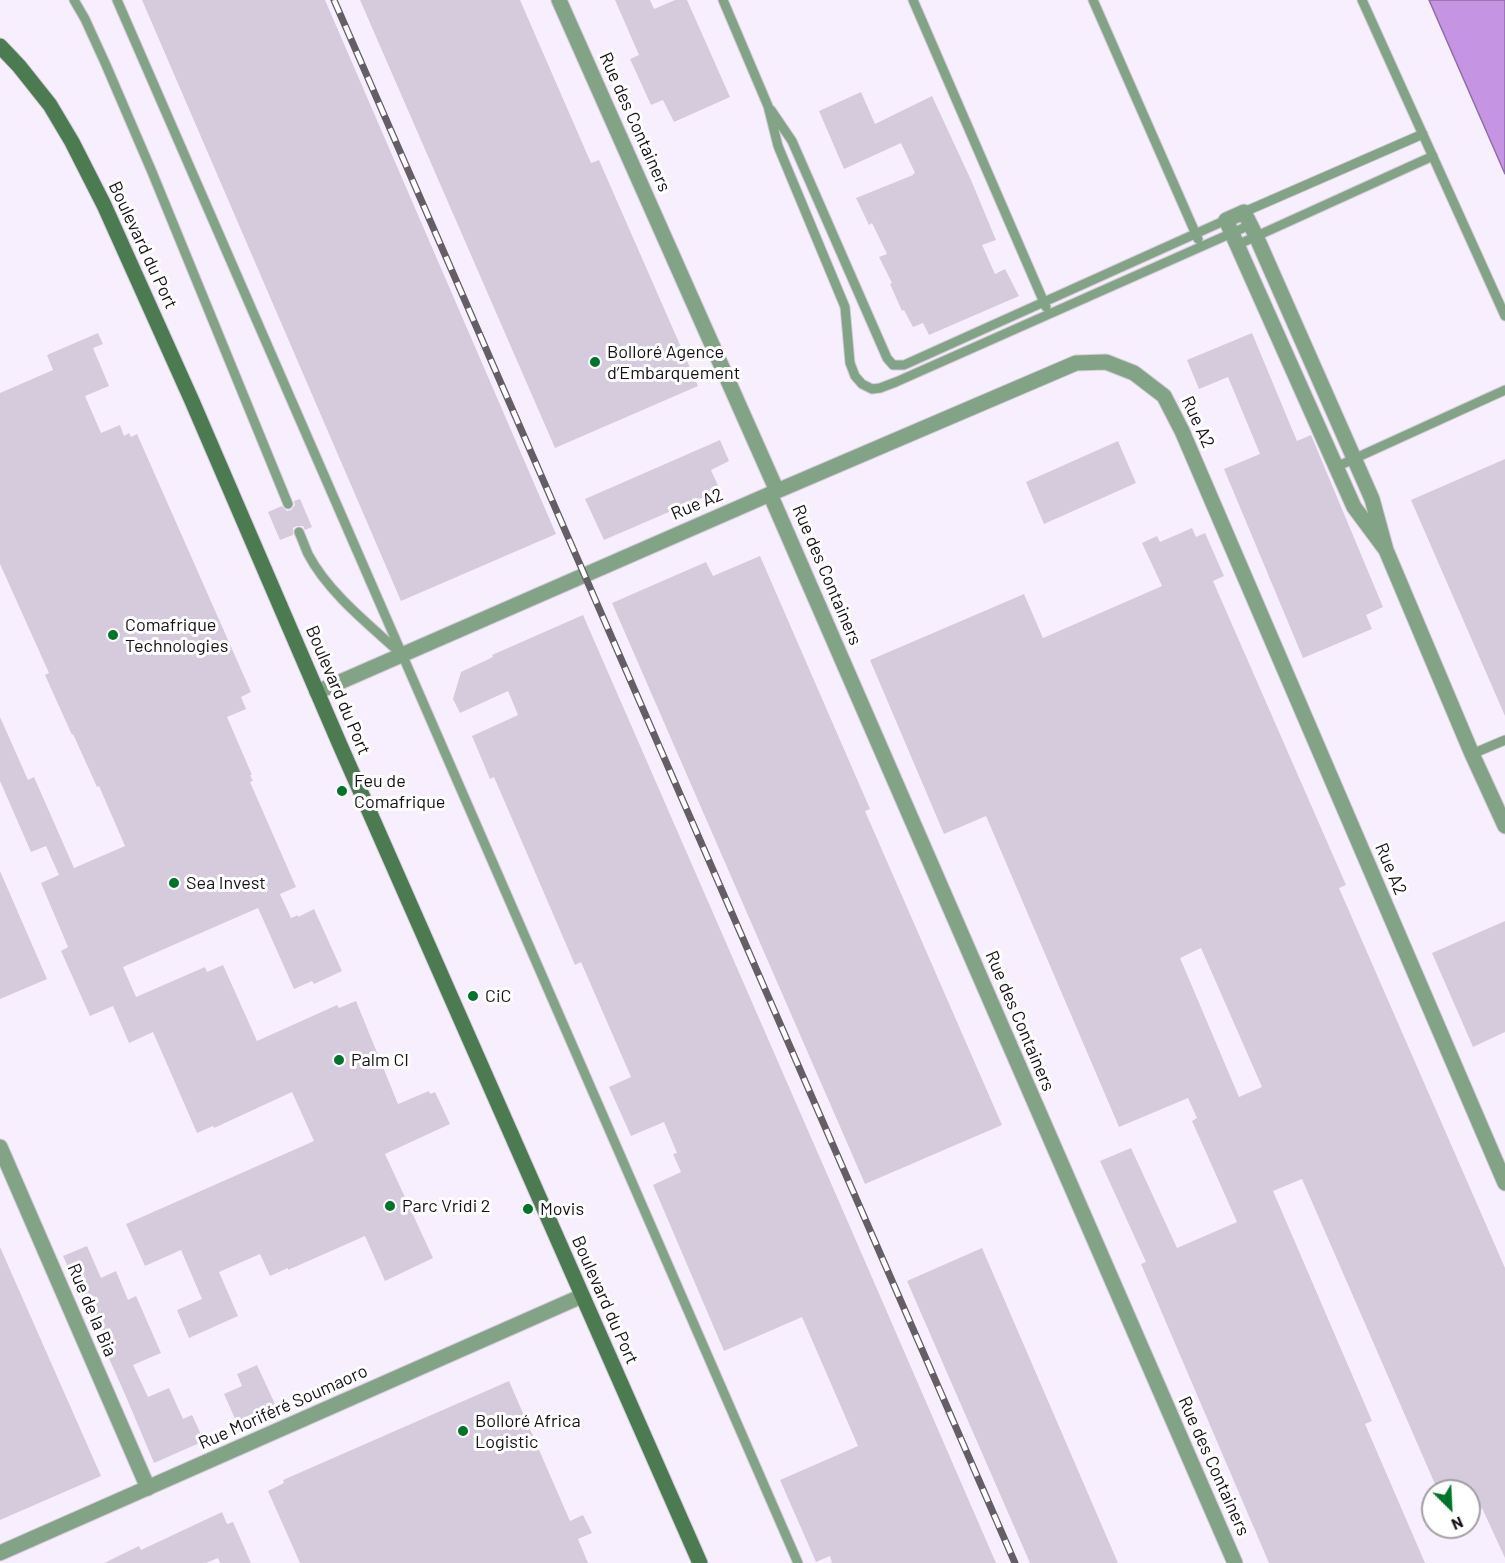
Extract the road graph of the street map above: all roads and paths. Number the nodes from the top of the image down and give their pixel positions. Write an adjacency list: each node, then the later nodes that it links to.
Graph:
1 (74, 0): 23 (lane)
2 (117, 0): 26 (lane)
3 (559, 0): 22 (street, Rue des Containers)
4 (723, 0): 9 (lane)
5 (913, 0): 16 (lane)
6 (1094, 0): 13 (lane)
7 (1362, 0): 10 (lane)
8 (0, 46): 27 (main road, Boulevard du Port)
9 (768, 106): 16 (lane); 17 (lane)
10 (1423, 134): 11 (lane); 12 (lane)
11 (1433, 156): 12 (lane); 18 (lane)
12 (1250, 224): 14 (street); 14 (lane); 20 (street)
13 (1196, 233): 14 (lane); 15 (lane); 16 (lane)
14 (1231, 233): 15 (lane); 21 (street)
15 (1201, 247): 17 (lane)
16 (1044, 301): 17 (lane)
17 (1049, 314)
18 (1505, 316)
19 (1505, 390): 20 (lane)
20 (1354, 459): 21 (lane); 25 (street)
21 (1335, 467): 25 (street)
22 (774, 492): 26 (street, Rue A2); 32 (street, Rue A2); 38 (street, Rue des Containers)
23 (288, 504)
24 (299, 532): 26 (lane)
25 (1386, 550): 29 (street)
26 (402, 654): 27 (street, Rue A2); 37 (lane)
27 (317, 692): 33 (main road, Boulevard du Port)
28 (1505, 740): 29 (lane)
29 (1473, 754): 30 (street)
30 (1505, 826)
31 (0, 1147): 34 (street, Rue de la Bia)
32 (1505, 1183)
33 (582, 1296): 34 (street, Rue Moriféré Soumaoro); 36 (main road, Boulevard du Port)
34 (148, 1488): 35 (street, Rue Moriféré Soumaoro)
35 (0, 1553)
36 (700, 1563)
37 (798, 1563)
38 (1235, 1563)

